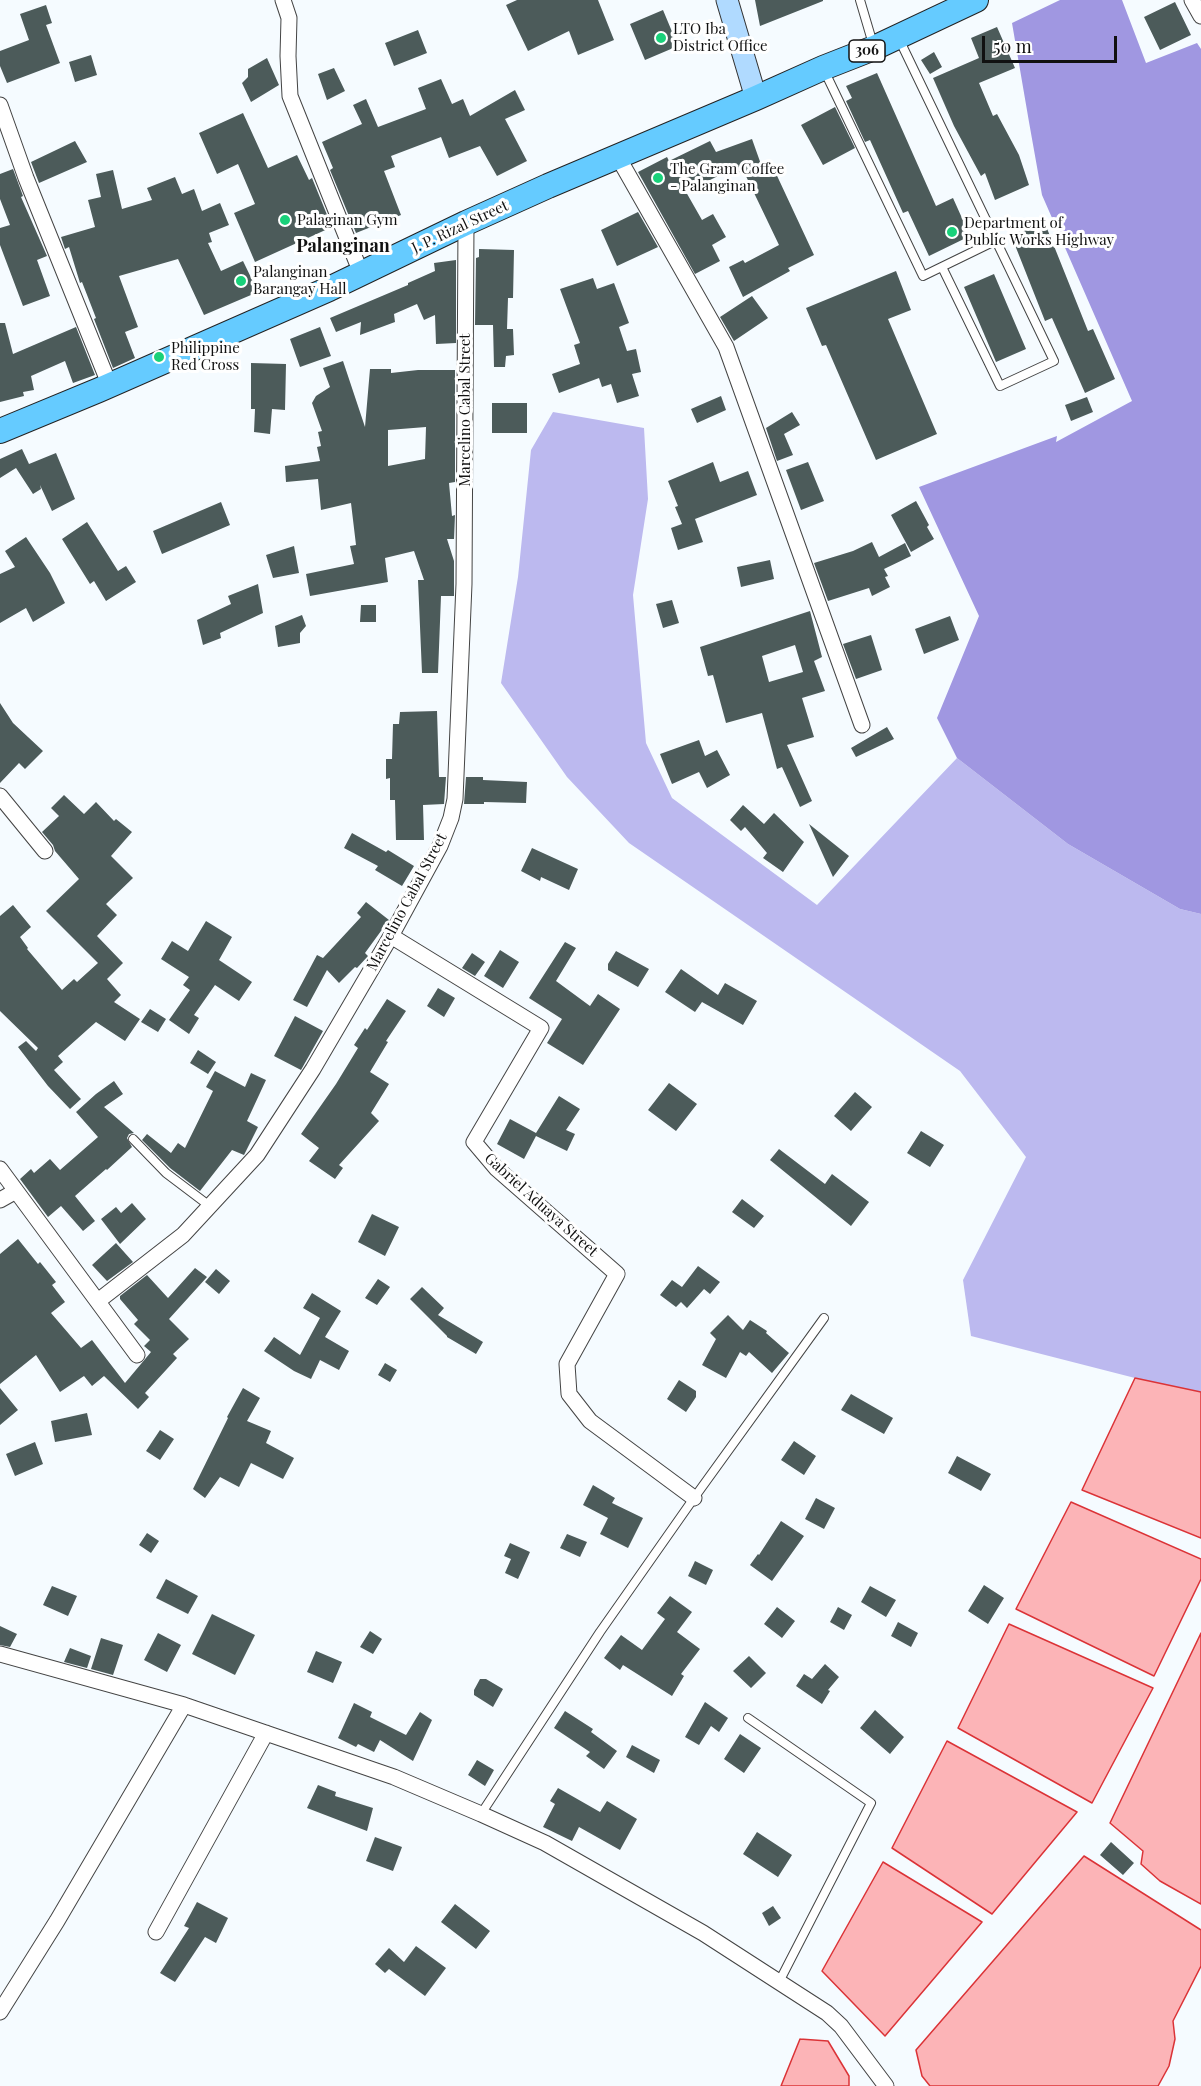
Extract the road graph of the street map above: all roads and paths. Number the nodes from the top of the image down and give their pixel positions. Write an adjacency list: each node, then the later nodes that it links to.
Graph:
1 (284, 0): 16 (street)
2 (727, 0): 10 (street)
3 (861, 0): 8 (lane)
4 (976, 0): 7 (main road, 306)
5 (1192, 0): 6 (street)
6 (1201, 16)
7 (898, 37): 8 (main road, 306); 14 (lane)
8 (874, 48): 9 (main road, 306)
9 (823, 68): 10 (main road, 306); 15 (lane)
10 (756, 98): 12 (main road, J. P. Rizal Street / 306)
11 (0, 105): 17 (street)
12 (618, 157): 13 (main road, J. P. Rizal Street / 306); 19 (street)
13 (466, 223): 16 (main road, J. P. Rizal Street / 306); 22 (street, Marcelino Cabal Street)
14 (997, 240): 15 (lane); 15 (lane)
15 (942, 267)
16 (361, 273): 17 (main road, J. P. Rizal Street / 306)
17 (110, 386): 18 (main road, J. P. Rizal Street / 306)
18 (0, 431)
19 (862, 725)
20 (0, 796): 21 (street)
21 (45, 851)
22 (391, 936): 27 (street, Marcelino Cabal Street); 31 (street, Gabriel Aduaya Street)
23 (133, 1139): 27 (lane)
24 (0, 1169): 25 (street)
25 (16, 1191): 26 (street); 28 (street)
26 (0, 1200)
27 (211, 1207): 28 (street, Marcelino Cabal Street)
28 (98, 1302): 30 (street)
29 (824, 1318): 31 (lane)
30 (137, 1355)
31 (694, 1498): 36 (lane)
32 (0, 1654): 33 (street)
33 (184, 1705): 35 (street); 39 (street)
34 (748, 1718): 38 (lane)
35 (266, 1733): 36 (street); 37 (street)
36 (481, 1814): 38 (street)
37 (156, 1932)
38 (779, 1982): 40 (street)
39 (0, 2012)
40 (886, 2086)

